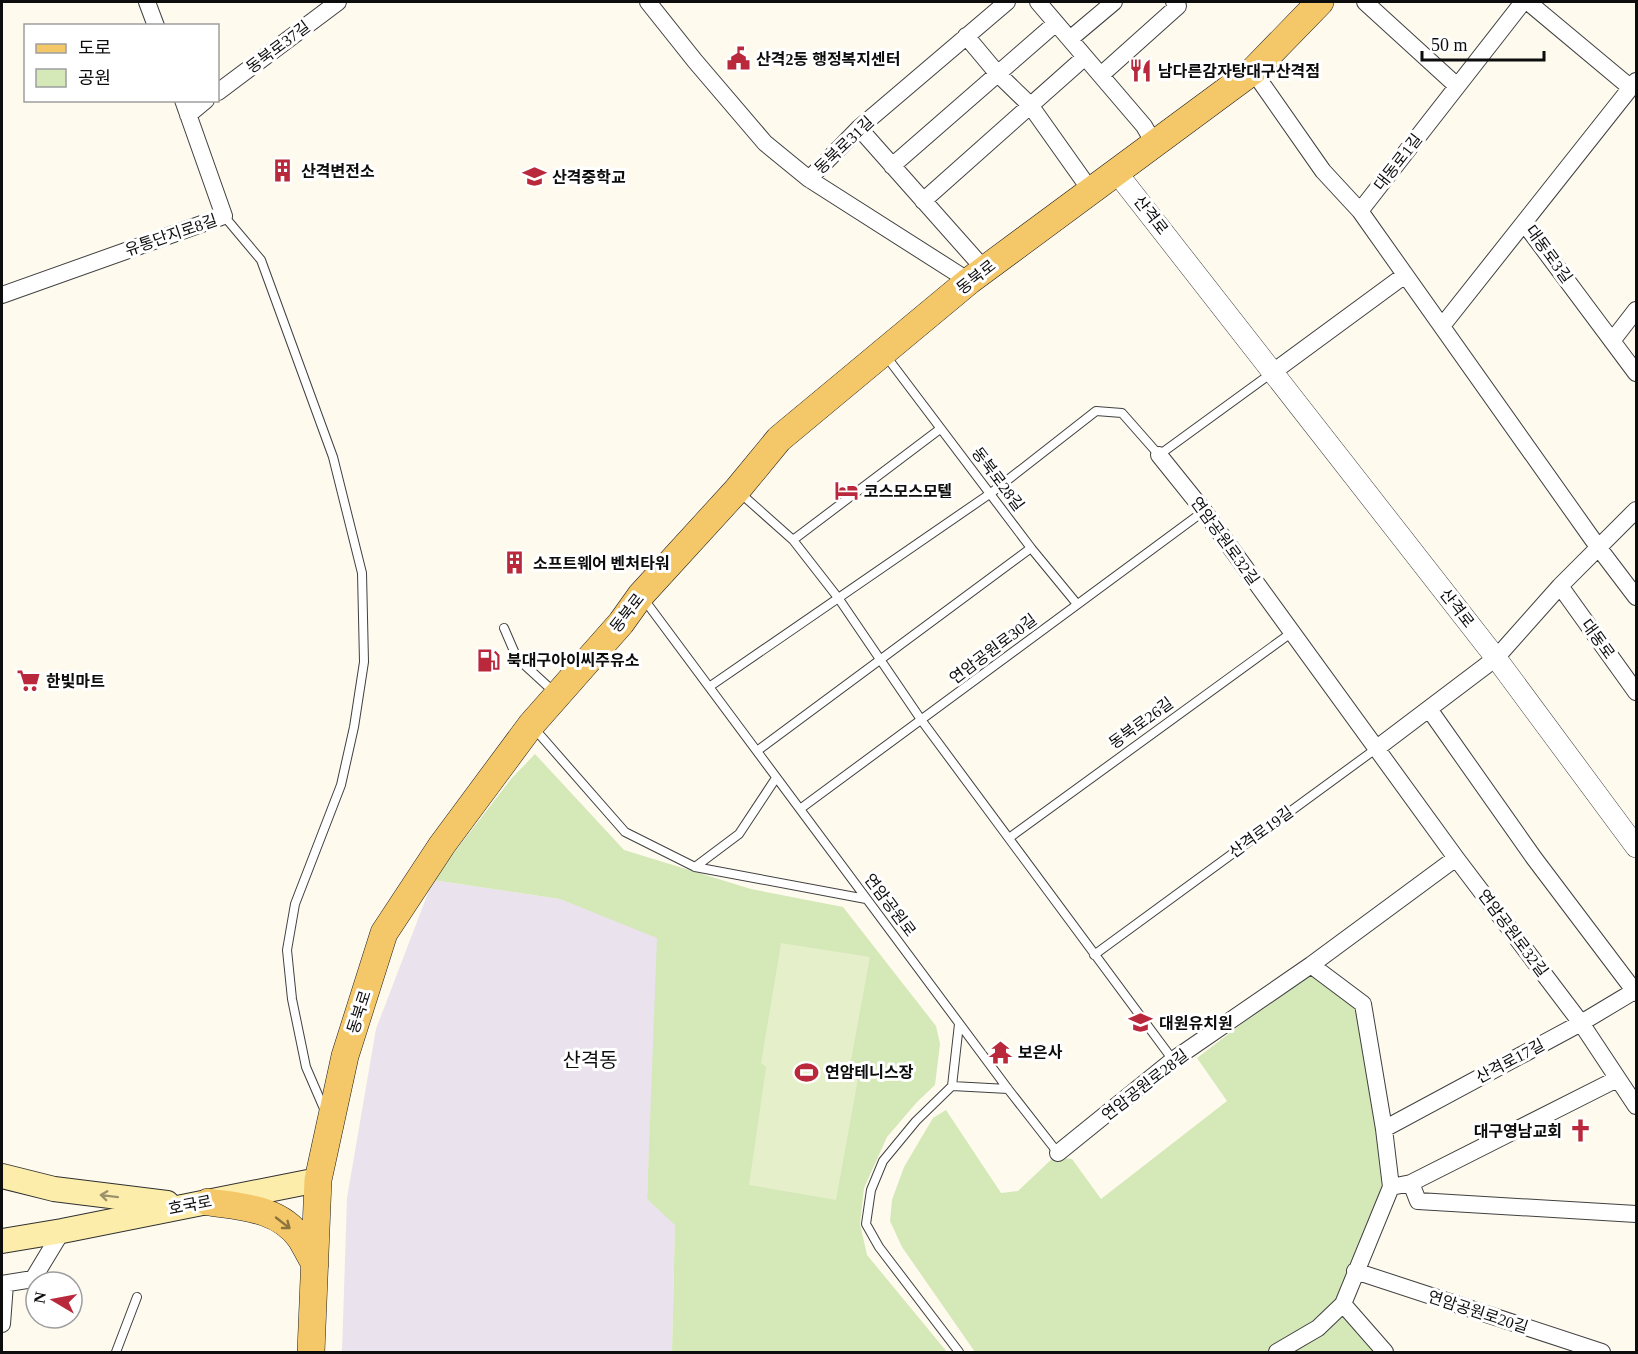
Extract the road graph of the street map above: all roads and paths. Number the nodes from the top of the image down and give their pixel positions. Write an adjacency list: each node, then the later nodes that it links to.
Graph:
1 (147, 2): 13 (street)
2 (338, 2): 22 (street, 동북로37길)
3 (648, 2): 30 (street, 동북로31길)
4 (1006, 2): 14 (street, 동북로31길)
5 (1038, 2): 12 (street)
6 (1114, 2): 15 (street)
7 (1174, 2): 19 (street)
8 (1320, 2): 17 (main road, 동북로)
9 (1365, 2): 21 (street)
10 (1523, 2): 21 (street, 대동로1길)
11 (1528, 2): 20 (street)
12 (1056, 23): 15 (street); 18 (street)
13 (155, 24)
14 (966, 36): 18 (street); 26 (street, 동북로31길)
15 (1070, 39): 16 (street)
16 (1085, 57): 19 (street); 24 (street)
17 (1253, 71): 27 (main road, 동북로); 33 (street)
18 (997, 73): 24 (street); 28 (street)
19 (1101, 75): 27 (street)
20 (1634, 84): 35 (street, 대동로3길)
21 (1457, 86): 33 (street, 대동로1길)
22 (219, 91)
23 (200, 102): 25 (street)
24 (1030, 105): 31 (street); 32 (street)
25 (185, 107): 34 (street, 유통단지로8길)
26 (859, 129): 28 (street); 30 (street, 동북로31길)
27 (1155, 145): 29 (main road, 동북로)
28 (892, 166): 32 (street)
29 (1118, 173): 31 (main road, 동북로); 43 (street, 산격로)
30 (809, 179): 37 (street)
31 (1091, 191): 37 (main road, 동북로)
32 (923, 201): 37 (street)
33 (1360, 211): 36 (street)
34 (224, 216): 38 (street, 유통단지로8길); 89 (lane)
35 (1524, 223): 40 (street); 41 (street, 대동로3길)
36 (1405, 275): 40 (street); 43 (street)
37 (977, 276): 42 (main road, 동북로)
38 (2, 295)
39 (1636, 310): 41 (street)
40 (1442, 326): 52 (street)
41 (1612, 341): 44 (street, 대동로3길)
42 (884, 353): 45 (lane, 동북로28길); 47 (main road, 동북로)
43 (1273, 372): 46 (lane); 61 (street, 산격로)
44 (1636, 373)
45 (940, 429): 48 (lane, 동북로28길); 51 (lane)
46 (1159, 456): 48 (lane, 연암공원로32길); 50 (street, 연암공원로32길)
47 (737, 490): 51 (lane); 55 (main road, 동북로)
48 (991, 493): 53 (lane, 동북로28길); 57 (lane, 연암공원로32길)
49 (1636, 510): 52 (street)
50 (1204, 511): 58 (lane, 연암공원로30길); 60 (street, 연암공원로32길)
51 (793, 540): 57 (lane)
52 (1598, 547): 54 (street); 56 (street)
53 (1031, 548): 58 (lane, 동북로28길); 62 (lane)
54 (1560, 586): 61 (street); 64 (street, 대동로)
55 (640, 595): 63 (lane, 연암공원로); 65 (main road, 동북로)
56 (1636, 597)
57 (839, 599): 62 (lane); 63 (lane, 연암공원로32길)
58 (1077, 604): 67 (lane, 연암공원로30길)
59 (504, 628): 65 (lane)
60 (1291, 633): 69 (street, 연암공원로32길); 73 (lane, 동북로26길)
61 (1496, 658): 66 (street, 산격로19길); 74 (street, 산격로)
62 (880, 659): 67 (lane); 70 (lane)
63 (709, 687): 70 (lane, 연암공원로)
64 (1636, 692)
65 (557, 694): 68 (main road, 동북로)
66 (1429, 709): 69 (street, 산격로19길); 80 (street, 산격로17길)
67 (922, 721): 72 (lane, 연암공원로30길); 73 (lane)
68 (531, 725): 76 (lane); 89 (main road, 동북로)
69 (1377, 748): 75 (street, 연암공원로32길); 78 (lane, 산격로19길)
70 (757, 751): 71 (lane, 연암공원로)
71 (776, 778): 72 (lane, 연암공원로); 76 (lane)
72 (800, 809): 77 (lane, 연암공원로)
73 (1010, 838): 78 (lane)
74 (1636, 847)
75 (1456, 858): 79 (street, 연암공원로28길); 82 (street, 연암공원로32길)
76 (695, 867): 77 (lane)
77 (866, 899): 81 (lane, 연암공원로)
78 (1094, 955): 84 (lane)
79 (1311, 965): 84 (street, 연암공원로28길); 90 (street)
80 (1636, 992): 82 (street, 산격로17길)
81 (959, 1023): 83 (lane, 연암공원로); 86 (lane)
82 (1581, 1023): 85 (street, 연암공원로32길); 90 (street, 산격로17길)
83 (979, 1050): 87 (lane, 연암공원로28길)
84 (1173, 1060): 91 (street, 연암공원로28길)
85 (1617, 1079): 88 (street, 연암공원로32길); 94 (street)
86 (952, 1086): 87 (lane); 108 (lane)
87 (1008, 1089): 91 (lane, 연암공원로28길)
88 (1636, 1106)
89 (330, 1124): 93 (main road, 동북로)
90 (1384, 1129): 95 (street)
91 (1058, 1153)
92 (2, 1176): 96 (main road, one-way to 92)
93 (318, 1180): 96 (main road, 호국로); 100 (main road, 동북로)
94 (1412, 1183): 95 (street); 97 (street)
95 (1391, 1187): 101 (street)
96 (198, 1204): 98 (main road, 호국로); 100 (main road, one-way to 100)
97 (1636, 1214)
98 (62, 1231): 99 (main road, 호국로); 102 (street)
99 (2, 1241)
100 (315, 1264): 107 (main road, 동북로)
101 (1355, 1271): 104 (street); 111 (street, 연암공원로20길)
102 (3, 1284): 105 (street)
103 (137, 1297): 106 (lane)
104 (1343, 1304): 109 (street); 110 (street)
105 (2, 1324)
106 (116, 1353)
107 (311, 1353)
108 (959, 1353)
109 (1277, 1353)
110 (1385, 1353)
111 (1602, 1353)

